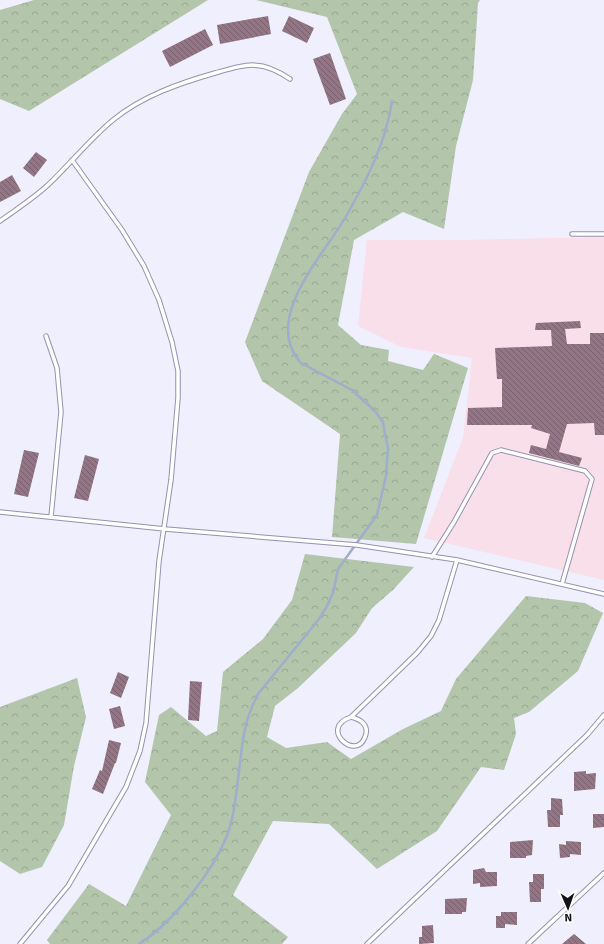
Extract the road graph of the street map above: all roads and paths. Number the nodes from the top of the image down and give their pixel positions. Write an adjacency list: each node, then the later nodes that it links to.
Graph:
1 (290, 79): 2 (lane)
2 (72, 160): 3 (lane); 9 (lane)
3 (0, 220)
4 (572, 234): 5 (lane)
5 (604, 234)
6 (46, 336): 8 (lane)
7 (0, 512): 8 (lane)
8 (51, 517): 9 (lane)
9 (165, 529): 10 (lane); 17 (lane)
10 (432, 557): 11 (lane); 12 (lane)
11 (457, 560): 12 (lane); 15 (lane)
12 (562, 584): 13 (lane)
13 (604, 594)
14 (604, 715): 18 (lane)
15 (351, 717): 15 (lane)
16 (604, 873): 19 (lane)
17 (20, 944)
18 (367, 944)
19 (528, 944)

